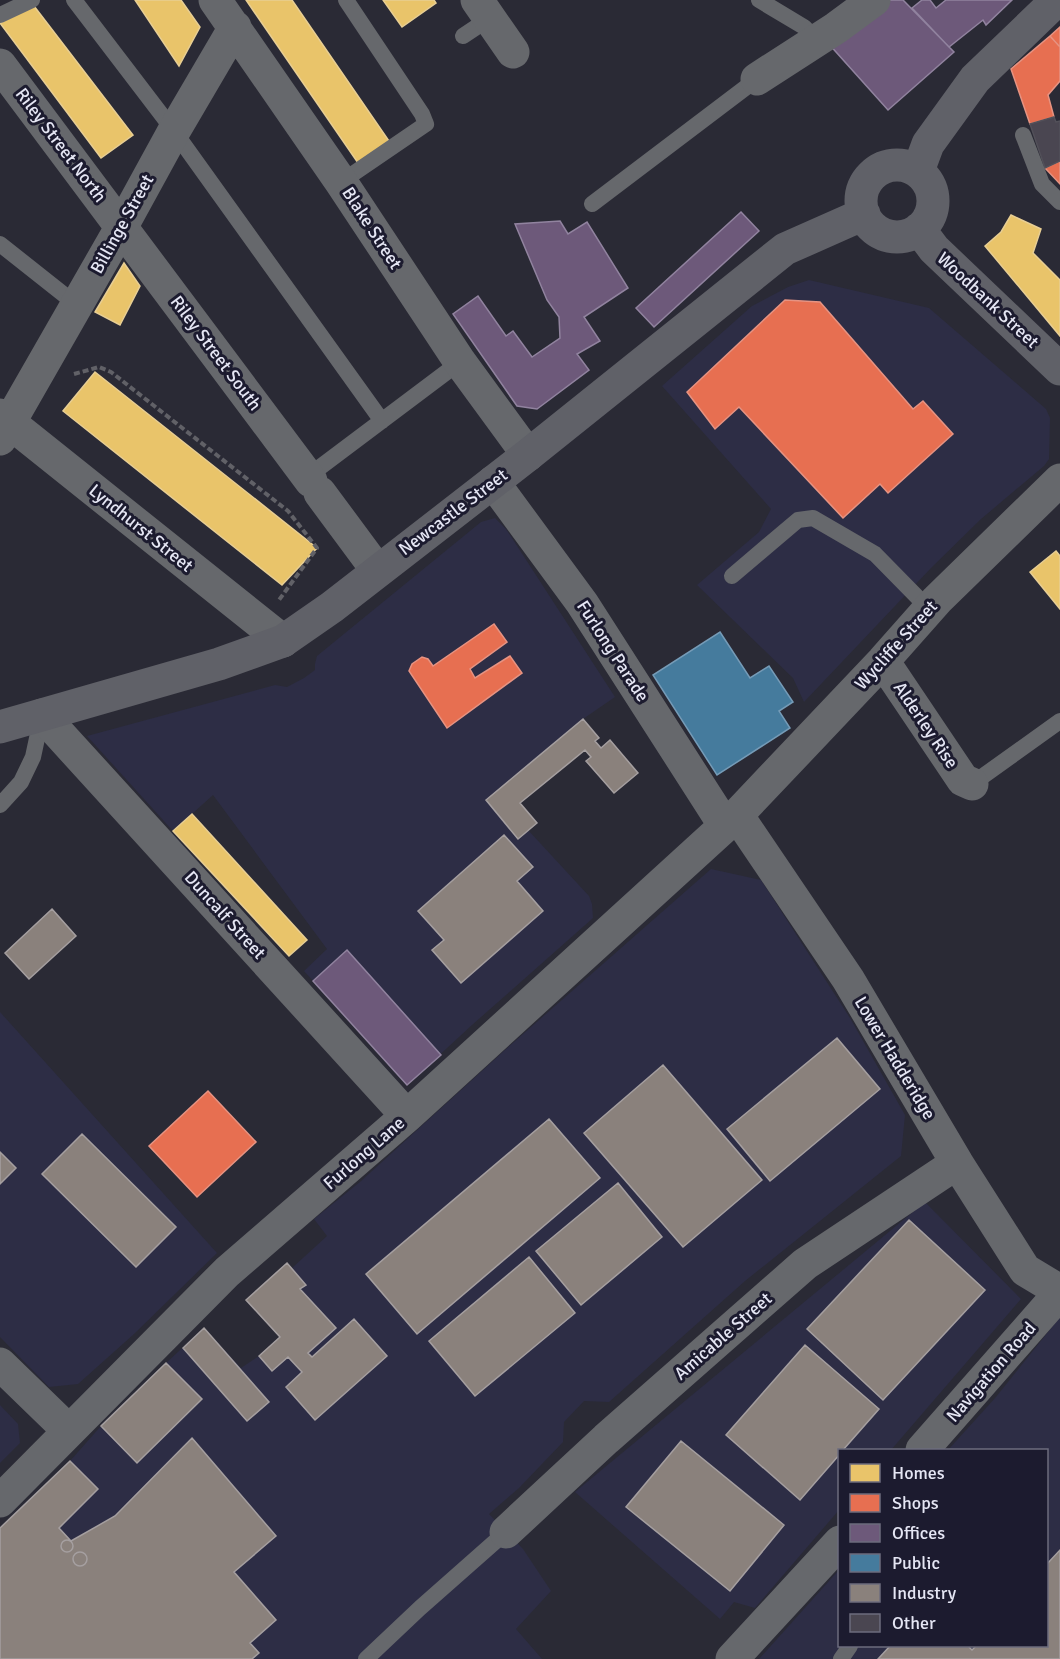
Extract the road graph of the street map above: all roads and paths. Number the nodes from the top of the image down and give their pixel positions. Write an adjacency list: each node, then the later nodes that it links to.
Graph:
1 (32, 0): 9 (lane)
2 (74, 0): 16 (lane)
3 (215, 0): 10 (street, Blake Street)
4 (346, 0): 19 (lane)
5 (759, 0): 12 (lane)
6 (874, 0): 12 (street)
7 (1057, 0): 18 (main road)
8 (484, 9): 11 (lane); 13 (street)
9 (0, 15)
10 (235, 27): 16 (street, Billinge Street); 19 (street, Blake Street)
11 (463, 36)
12 (817, 41): 15 (street)
13 (513, 52)
14 (0, 65): 23 (street, Riley Street North)
15 (757, 79): 21 (lane)
16 (174, 131): 23 (street, Billinge Street); 30 (lane)
17 (1023, 135): 20 (lane)
18 (918, 171): 22 (main road); 24 (main road)
19 (341, 182): 27 (street, Blake Street)
20 (1060, 202)
21 (592, 204)
22 (864, 214): 24 (main road); 32 (main road, Newcastle Street)
23 (122, 226): 26 (street, Billinge Street); 35 (street, Riley Street South)
24 (919, 229): 28 (main road, Woodbank Street)
25 (0, 244): 26 (lane)
26 (77, 305): 31 (street, Billinge Street)
27 (460, 362): 30 (lane); 32 (street, Blake Street)
28 (1060, 369)
29 (64, 377): 39 (path)
30 (382, 421): 35 (lane)
31 (3, 425): 39 (street, Lyndhurst Street)
32 (528, 455): 34 (main road, Newcastle Street)
33 (1060, 480): 38 (street, Wycliffe Street)
34 (493, 482): 36 (main road, Newcastle Street); 46 (street, Furlong Parade)
35 (313, 484): 36 (street, Riley Street South)
36 (378, 570): 39 (main road, Newcastle Street)
37 (732, 576): 38 (lane)
38 (929, 609): 40 (street, Wycliffe Street)
39 (272, 633): 41 (main road, Newcastle Street)
40 (883, 661): 44 (street, Alderley Rise); 46 (street, Wycliffe Street)
41 (42, 715): 43 (main road, Newcastle Street); 45 (lane); 47 (street, Duncalf Street)
42 (1060, 721): 44 (lane)
43 (0, 727)
44 (972, 784)
45 (0, 806)
46 (731, 820): 47 (street, Furlong Lane); 48 (street, Lower Hadderidge)
47 (407, 1116): 51 (street, Furlong Lane)
48 (957, 1163): 49 (street, Lower Hadderidge); 54 (street, Amicable Street)
49 (1060, 1292): 52 (street, Navigation Road)
50 (0, 1364): 51 (street)
51 (69, 1431): 53 (street, Furlong Lane)
52 (923, 1449)
53 (0, 1501)
54 (506, 1532): 56 (lane)
55 (836, 1553): 57 (street)
56 (366, 1659)
57 (732, 1659)

